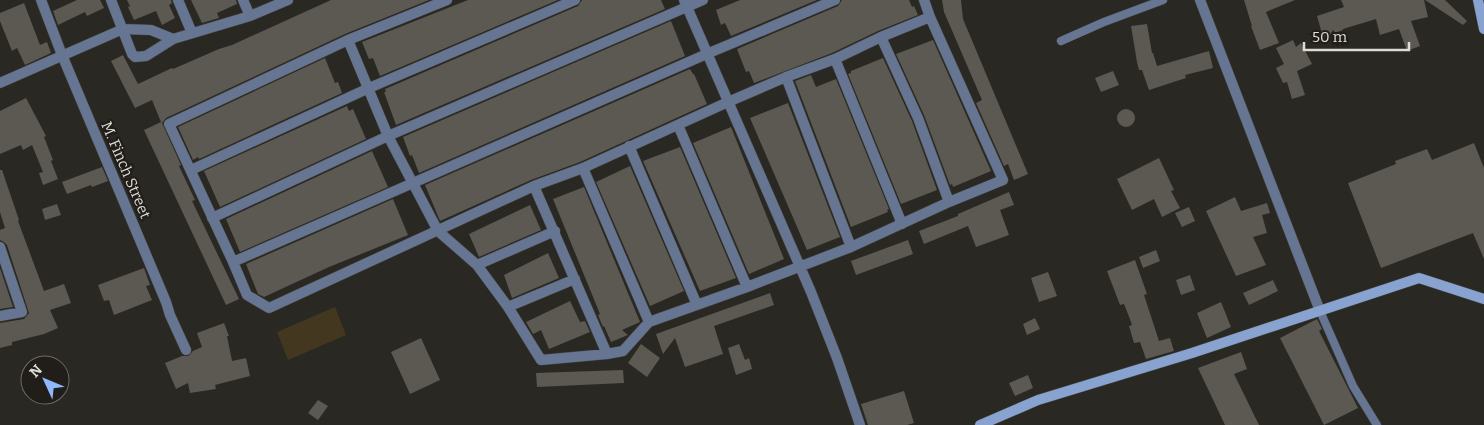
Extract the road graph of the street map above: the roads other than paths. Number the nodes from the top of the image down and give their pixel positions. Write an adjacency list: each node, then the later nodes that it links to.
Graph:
1 (41, 0): 24 (street, M. Finch Street)
2 (111, 0): 18 (street)
3 (178, 0): 19 (street)
4 (243, 0): 15 (street)
5 (288, 0): 15 (street)
6 (447, 0): 22 (street)
7 (575, 0): 29 (street)
8 (703, 0): 14 (street)
9 (834, 0): 25 (street)
10 (924, 0): 16 (street)
11 (1163, 0): 23 (lane)
12 (1200, 0): 54 (street)
13 (1478, 0): 17 (street)
14 (686, 4): 25 (street); 32 (street)
15 (250, 16): 19 (street)
16 (930, 17): 20 (street); 38 (street)
17 (1484, 29)
18 (120, 30): 21 (street); 21 (street); 24 (street)
19 (192, 33): 21 (street)
20 (881, 37): 26 (street); 38 (street)
21 (173, 39)
22 (348, 40): 29 (street); 35 (street)
23 (1061, 41)
24 (62, 54): 28 (street); 57 (street, M. Finch Street)
25 (708, 54): 30 (street); 36 (street)
26 (834, 59): 27 (street); 40 (street)
27 (786, 77): 30 (street); 44 (street)
28 (0, 83)
29 (369, 88): 32 (street); 35 (street)
30 (728, 102): 31 (street); 48 (street)
31 (678, 125): 33 (street); 50 (street)
32 (388, 136): 36 (street); 39 (street)
33 (629, 146): 34 (street); 52 (street)
34 (583, 168): 37 (street); 56 (street)
35 (191, 170): 39 (street)
36 (413, 182): 41 (street); 45 (street)
37 (534, 186): 41 (street); 42 (street)
38 (949, 202): 40 (street)
39 (212, 218): 45 (street)
40 (902, 224): 44 (street)
41 (438, 231): 45 (street); 47 (street)
42 (554, 231): 47 (street); 49 (street)
43 (0, 247): 46 (street)
44 (851, 247): 48 (street)
45 (233, 262)
46 (3, 263): 55 (street)
47 (477, 265): 53 (street)
48 (800, 266): 50 (street); 59 (street)
49 (575, 279): 53 (street); 58 (street)
50 (747, 287): 52 (street)
51 (1484, 299): 54 (street)
52 (697, 305): 56 (street)
53 (508, 307): 58 (street)
54 (1320, 311): 60 (street); 61 (lane)
55 (0, 316)
56 (650, 322): 58 (street)
57 (186, 350)
58 (607, 354)
59 (860, 425)
60 (980, 425)
61 (1377, 425)

